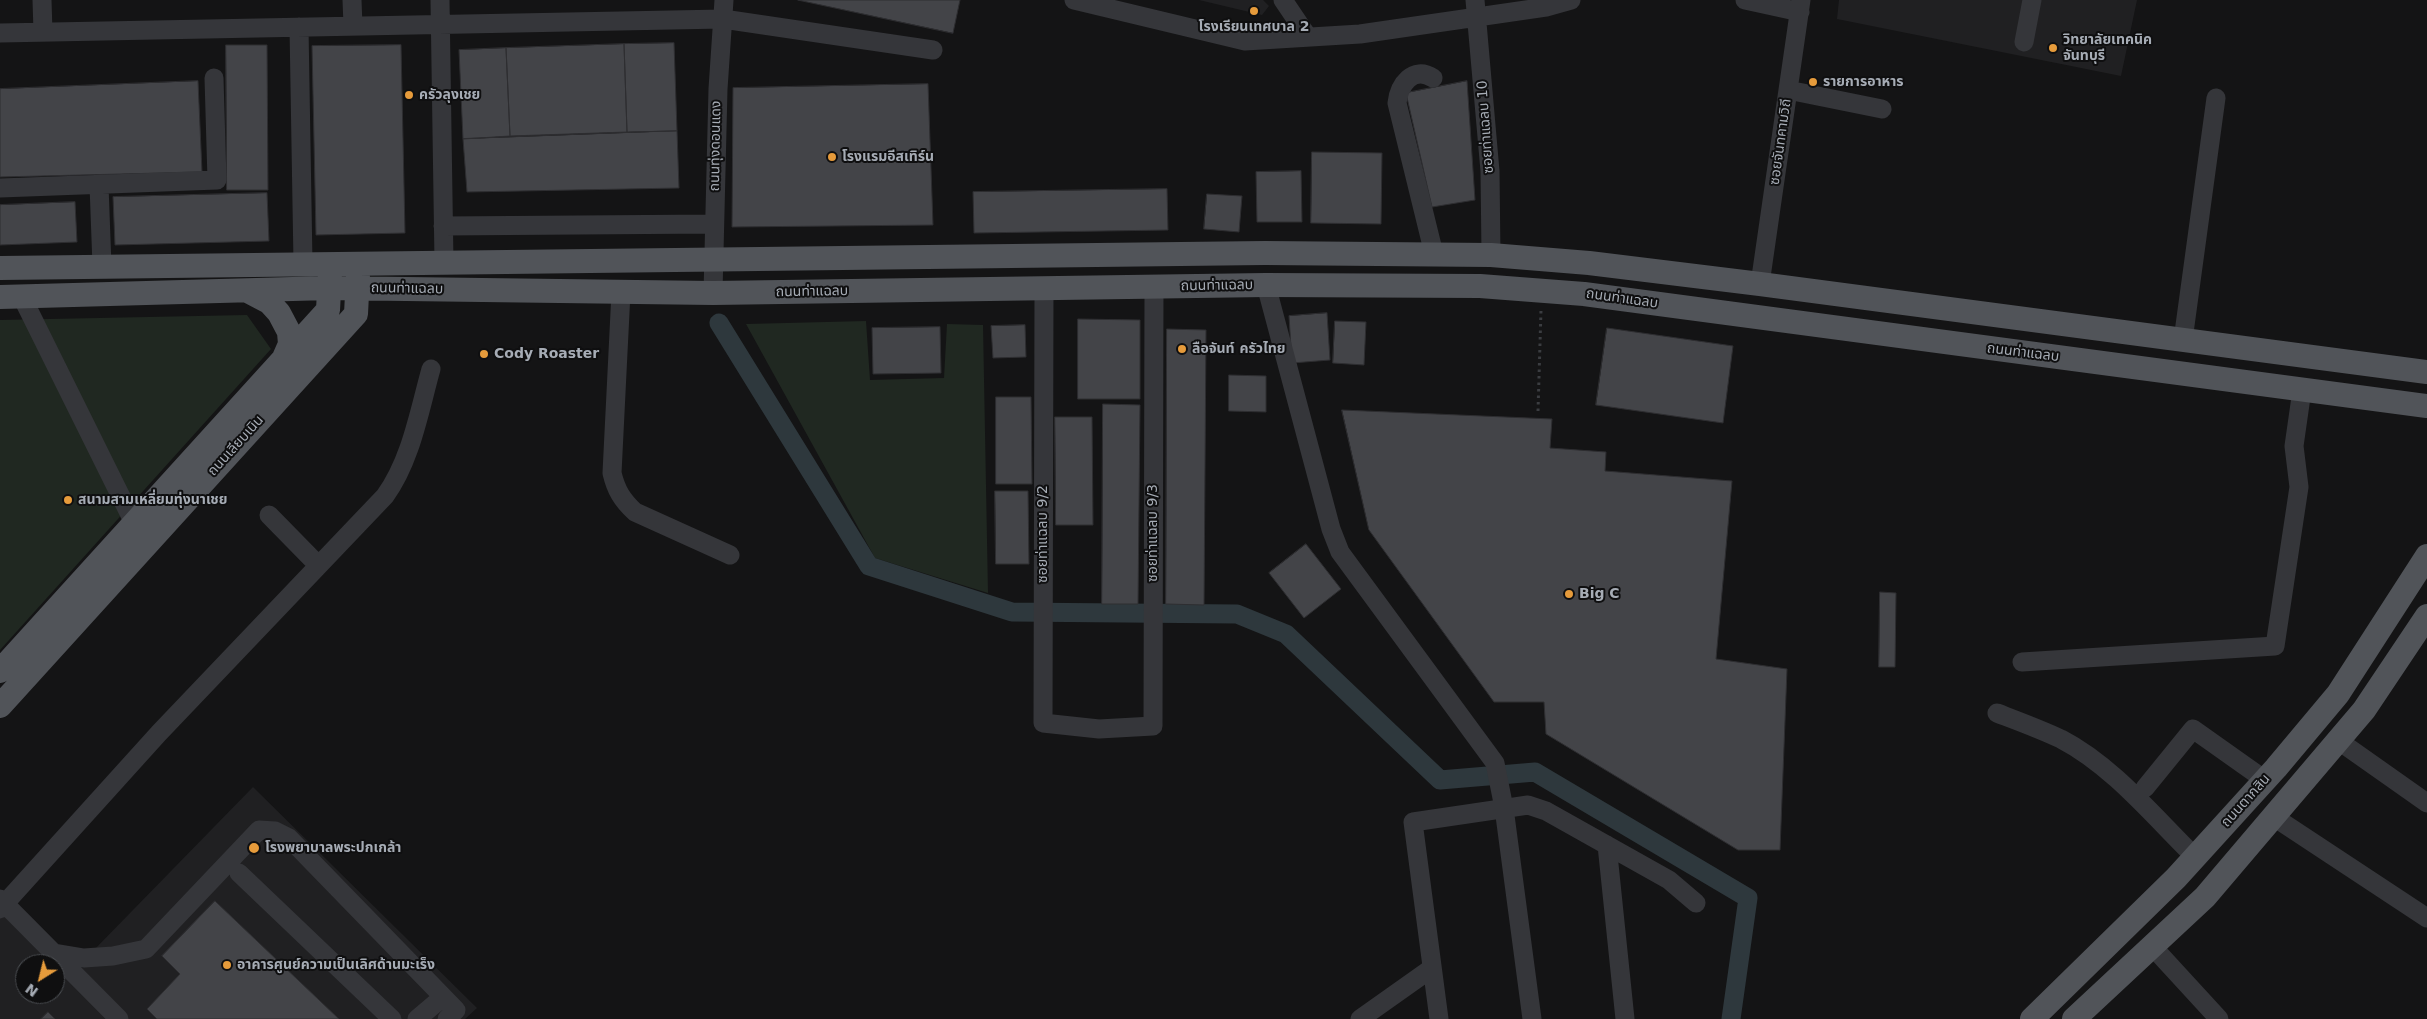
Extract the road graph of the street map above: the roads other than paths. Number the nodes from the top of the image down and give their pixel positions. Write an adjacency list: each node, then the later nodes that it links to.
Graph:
1 (42, 0): 15 (street)
2 (352, 0): 13 (street)
3 (440, 0): 12 (street)
4 (1074, 0): 17 (street)
5 (1283, 0): 17 (street)
6 (1570, 0): 11 (street)
7 (1745, 0): 9 (street)
8 (2032, 0): 18 (street)
9 (1800, 6): 22 (street, ซอยจันทคามวิถี)
10 (723, 9): 12 (street); 19 (street); 27 (street, ถนนทุ่งดอนแดง)
11 (1476, 9): 17 (street); 31 (street, ซอยท่าแฉลบ 10)
12 (440, 25): 13 (street); 28 (street)
13 (353, 26): 14 (street)
14 (299, 27): 15 (street); 35 (street)
15 (44, 32): 16 (street)
16 (0, 33)
17 (1308, 37)
18 (2024, 42)
19 (933, 50)
20 (214, 78): 25 (street)
21 (1433, 78): 30 (street)
22 (1788, 90): 24 (street); 39 (street, ซอยจันทคามวิถี)
23 (2216, 98): 52 (street)
24 (1882, 109)
25 (99, 184): 26 (street); 37 (street)
26 (0, 188)
27 (714, 224): 28 (street); 32 (street, ถนนทุ่งดอนแดง)
28 (443, 226): 34 (street)
29 (1265, 252): 30 (main road, ถนนท่าแฉลบ); 32 (main road, ถนนท่าแฉลบ); 40 (main road)
30 (1434, 254): 31 (main road, ถนนท่าแฉลบ)
31 (1491, 255): 39 (main road, ถนนท่าแฉลบ)
32 (714, 260): 34 (main road, ถนนท่าแฉลบ); 48 (street, ถนนทุ่งดอนแดง)
33 (358, 262): 34 (main road, ถนนท่าแฉลบ); 36 (main road, ถนนท่าแฉลบ); 43 (main road)
34 (444, 262)
35 (303, 263): 36 (main road, ถนนท่าแฉลบ); 37 (main road, ถนนท่าแฉลบ)
36 (330, 263): 42 (main road, ถนนเลียบเนิน)
37 (102, 266): 38 (main road, ถนนท่าแฉลบ)
38 (11, 268): 49 (main road)
39 (1760, 284): 51 (main road); 52 (main road, ถนนท่าแฉลบ)
40 (1266, 285): 41 (main road, ถนนท่าแฉลบ); 51 (main road, ถนนท่าแฉลบ); 73 (street)
41 (1154, 287): 44 (main road, ถนนท่าแฉลบ); 68 (street, ซอยท่าแฉลบ 9/3)
42 (329, 288): 43 (main road, ถนนท่าแฉลบ); 46 (main road, ถนนท่าแฉลบ); 53 (main road, ถนนเลียบเนิน)
43 (357, 288): 45 (main road, ถนนท่าแฉลบ); 50 (main road)
44 (1044, 288): 48 (main road, ถนนท่าแฉลบ); 68 (street, ซอยท่าแฉลบ 9/2)
45 (420, 289): 47 (main road, ถนนท่าแฉลบ); 50 (main road, ถนนเลียบเนิน)
46 (248, 290): 49 (main road, ถนนท่าแฉลบ); 53 (main road)
47 (621, 292): 48 (main road, ถนนท่าแฉลบ); 60 (street)
48 (713, 293)
49 (11, 297): 59 (street)
50 (356, 314): 66 (main road, ถนนเลียบเนิน)
51 (1755, 318): 56 (main road, ถนนท่าแฉลบ)
52 (2183, 340): 55 (main road, ถนนท่าแฉลบ)
53 (282, 361): 59 (main road, ถนนเลียบเนิน)
54 (431, 370): 62 (street)
55 (2427, 372)
56 (2302, 390): 57 (main road, ถนนท่าแฉลบ); 64 (street)
57 (2427, 406)
58 (269, 515): 62 (street)
59 (135, 525): 65 (main road, ถนนเลียบเนิน)
60 (730, 554)
61 (2427, 556): 70 (main road, ถนนตากสิน)
62 (318, 566): 81 (street)
63 (2427, 616): 69 (main road)
64 (2022, 662)
65 (0, 671)
66 (0, 706)
67 (1997, 713): 78 (street)
68 (1099, 729)
69 (2339, 741): 72 (street); 75 (main road)
70 (2265, 780): 71 (street); 74 (main road, ถนนตากสิน)
71 (2145, 788)
72 (2427, 803)
73 (1504, 808): 77 (street); 85 (street); 93 (street)
74 (2231, 818): 76 (main road); 78 (main road, ถนนตากสิน)
75 (2274, 818): 76 (main road); 82 (street)
76 (2255, 839): 83 (main road)
77 (1607, 846): 80 (street); 94 (street)
78 (2195, 857): 95 (main road, ถนนตากสิน)
79 (239, 873): 88 (street)
80 (1696, 903)
81 (2, 904): 84 (street)
82 (2427, 918)
83 (2152, 946): 96 (main road); 97 (street)
84 (54, 953): 86 (street); 87 (street)
85 (1432, 968): 91 (street); 92 (street)
86 (443, 997): 89 (street); 90 (street)
87 (119, 1019)
88 (392, 1019)
89 (417, 1019)
90 (447, 1019)
91 (1360, 1019)
92 (1439, 1019)
93 (1532, 1019)
94 (1625, 1019)
95 (2032, 1019)
96 (2074, 1019)
97 (2219, 1019)

